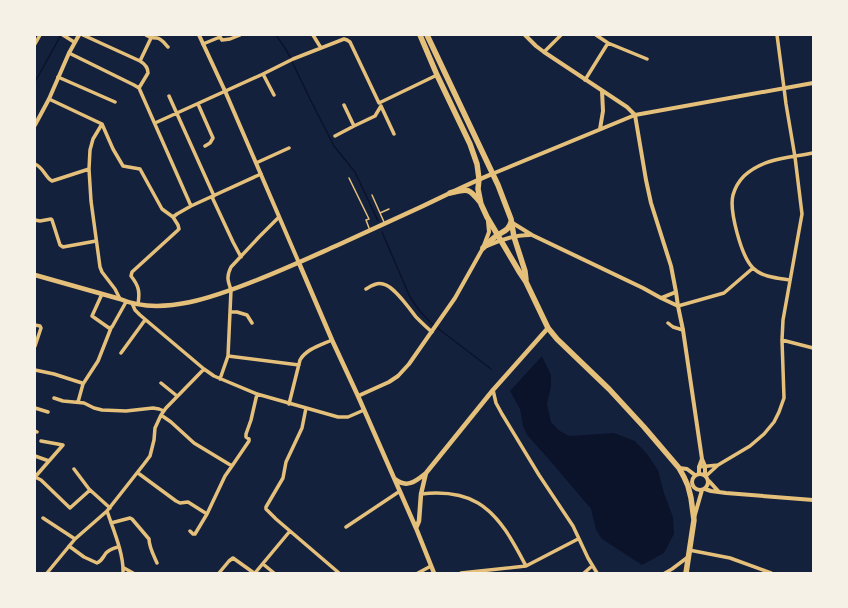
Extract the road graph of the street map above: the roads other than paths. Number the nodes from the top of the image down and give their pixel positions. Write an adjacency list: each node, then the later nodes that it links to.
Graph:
1 (40, 35): 19 (street)
2 (63, 35): 17 (street)
3 (79, 35): 17 (street)
4 (82, 35): 26 (street)
5 (146, 35): 16 (street)
6 (199, 35): 20 (street)
7 (240, 35): 15 (street)
8 (313, 35): 22 (street)
9 (420, 35): 28 (main road)
10 (427, 35): 60 (main road)
11 (525, 35): 23 (street)
12 (561, 35): 23 (street)
13 (596, 35): 18 (street)
14 (777, 35): 33 (street)
15 (220, 36): 20 (street)
16 (151, 38): 21 (street); 26 (street)
17 (74, 42): 24 (street)
18 (608, 43): 25 (street); 30 (street)
19 (35, 44)
20 (203, 44): 34 (street)
21 (168, 47)
22 (321, 48): 27 (street); 42 (street)
23 (544, 52): 30 (street)
24 (69, 53): 29 (street); 32 (street)
25 (647, 59)
26 (140, 61): 32 (street)
27 (264, 74): 34 (street); 36 (street)
28 (437, 75): 42 (street); 62 (main road)
29 (58, 77): 38 (street); 39 (street)
30 (585, 80): 35 (street)
31 (813, 83): 33 (street)
32 (139, 88): 45 (street)
33 (784, 88): 44 (street); 55 (street)
34 (225, 91): 40 (street); 56 (street)
35 (602, 91): 44 (street); 49 (street)
36 (274, 95)
37 (169, 96): 43 (street)
38 (49, 99): 46 (street); 47 (street)
39 (115, 102)
40 (198, 104): 43 (street); 52 (street)
41 (344, 105): 48 (street)
42 (380, 105): 48 (street); 50 (street)
43 (176, 113): 45 (street); 65 (street)
44 (636, 115): 49 (street); 91 (street)
45 (154, 123): 67 (street)
46 (102, 124): 58 (street); 70 (street)
47 (35, 125)
48 (354, 126): 51 (street)
49 (600, 129): 60 (street)
50 (394, 134)
51 (335, 136)
52 (205, 146)
53 (289, 148): 56 (street)
54 (813, 153): 55 (street)
55 (794, 157): 85 (street); 87 (street)
56 (256, 163): 59 (street)
57 (35, 164): 58 (street)
58 (88, 169): 80 (street)
59 (261, 174): 65 (street); 71 (street)
60 (492, 174): 62 (main road); 74 (main road)
61 (349, 178): 76 (lane)
62 (479, 179): 63 (main road); 66 (main road)
63 (450, 194): 66 (main road); 75 (main road)
64 (372, 195): 69 (lane)
65 (213, 196): 67 (street); 83 (street)
66 (481, 204): 72 (main road)
67 (191, 206): 70 (street)
68 (389, 208): 69 (lane)
69 (380, 213): 75 (lane)
70 (173, 217): 97 (street)
71 (279, 217): 83 (street); 84 (street)
72 (487, 217): 77 (main road); 82 (street)
73 (35, 220): 80 (street)
74 (511, 222): 77 (main road); 78 (street); 79 (main road)
75 (385, 223): 76 (main road)
76 (370, 230): 84 (main road)
77 (498, 234): 81 (main road); 82 (main road)
78 (532, 235): 79 (street); 93 (street)
79 (514, 237): 81 (street); 88 (main road)
80 (96, 241): 94 (street)
81 (502, 241): 82 (street); 88 (main road)
82 (483, 248): 105 (street)
83 (241, 257): 90 (street)
84 (299, 263): 90 (main road); 108 (main road)
85 (753, 268): 87 (street); 98 (street)
86 (35, 275): 92 (main road)
87 (790, 280): 109 (street)
88 (526, 282): 106 (main road)
89 (366, 289): 105 (street)
90 (231, 290): 97 (main road); 99 (street)
91 (676, 292): 93 (street); 98 (street)
92 (102, 294): 94 (main road); 104 (street)
93 (661, 298): 98 (street)
94 (120, 299): 95 (main road)
95 (126, 302): 96 (main road); 104 (street)
96 (132, 303): 97 (main road); 100 (street)
97 (138, 304)
98 (678, 306): 107 (street)
99 (230, 312): 101 (street); 113 (street)
100 (145, 320): 112 (street); 115 (street)
101 (252, 323)
102 (668, 323): 107 (street)
103 (35, 325): 110 (street)
104 (110, 328): 119 (street)
105 (434, 328): 123 (street)
106 (548, 328): 120 (main road); 140 (main road)
107 (683, 330): 134 (street)
108 (332, 340): 114 (street); 123 (main road)
109 (782, 340): 111 (street); 137 (street)
110 (35, 346)
111 (813, 348)
112 (121, 353)
113 (228, 356): 114 (street); 117 (street)
114 (298, 366): 126 (street)
115 (204, 369): 117 (street); 122 (street)
116 (35, 370): 119 (street)
117 (220, 379): 121 (street)
118 (161, 383): 122 (street)
119 (83, 384): 125 (street)
120 (493, 390): 143 (main road); 163 (street)
121 (257, 394): 126 (street); 136 (street)
122 (177, 396): 131 (street)
123 (358, 396): 129 (main road)
124 (54, 398): 125 (street)
125 (78, 402): 131 (street)
126 (289, 404): 128 (street)
127 (35, 408): 130 (street)
128 (306, 408): 129 (street); 162 (street)
129 (364, 410): 147 (main road)
130 (48, 412)
131 (162, 413): 136 (street); 142 (street)
132 (41, 441): 135 (street)
133 (35, 456): 135 (street)
134 (702, 459): 138 (street); 139 (street)
135 (49, 461): 145 (street)
136 (232, 465): 155 (street)
137 (718, 465): 138 (street); 146 (street)
138 (705, 466): 139 (street); 146 (street)
139 (699, 467): 144 (street)
140 (679, 468): 144 (street); 157 (main road)
141 (74, 469): 149 (street)
142 (138, 473): 154 (street); 155 (street)
143 (426, 473): 147 (main road); 152 (main road)
144 (697, 475): 146 (street); 148 (street)
145 (35, 477): 149 (street)
146 (706, 477): 148 (street); 151 (street)
147 (394, 478): 150 (main road)
148 (703, 489): 151 (street); 157 (street)
149 (90, 490): 154 (street)
150 (400, 491): 159 (street); 160 (main road)
151 (719, 492): 153 (street)
152 (421, 494): 160 (main road); 172 (street)
153 (813, 500)
154 (108, 510): 158 (street); 164 (street)
155 (206, 514): 161 (street)
156 (43, 518): 164 (street)
157 (694, 520): 167 (main road)
158 (111, 523): 166 (street); 169 (street)
159 (346, 527)
160 (416, 528): 171 (main road)
161 (190, 531)
162 (290, 531): 170 (street); 181 (street)
163 (578, 539): 172 (street); 173 (street)
164 (75, 540): 165 (street)
165 (69, 546): 166 (street); 175 (street)
166 (118, 546): 174 (street)
167 (689, 550): 168 (main road); 189 (street)
168 (688, 557): 187 (street); 188 (main road)
169 (157, 563)
170 (263, 564): 179 (street); 180 (street)
171 (431, 566): 182 (street); 183 (main road)
172 (526, 566): 184 (street)
173 (592, 566): 185 (street); 186 (street)
174 (124, 568): 176 (street); 177 (street)
175 (46, 573)
176 (124, 573)
177 (133, 573)
178 (219, 573): 179 (street)
179 (254, 573)
180 (274, 573)
181 (339, 573)
182 (418, 573)
183 (434, 573)
184 (461, 573)
185 (584, 573)
186 (597, 573)
187 (665, 573)
188 (686, 573)
189 (771, 573)

